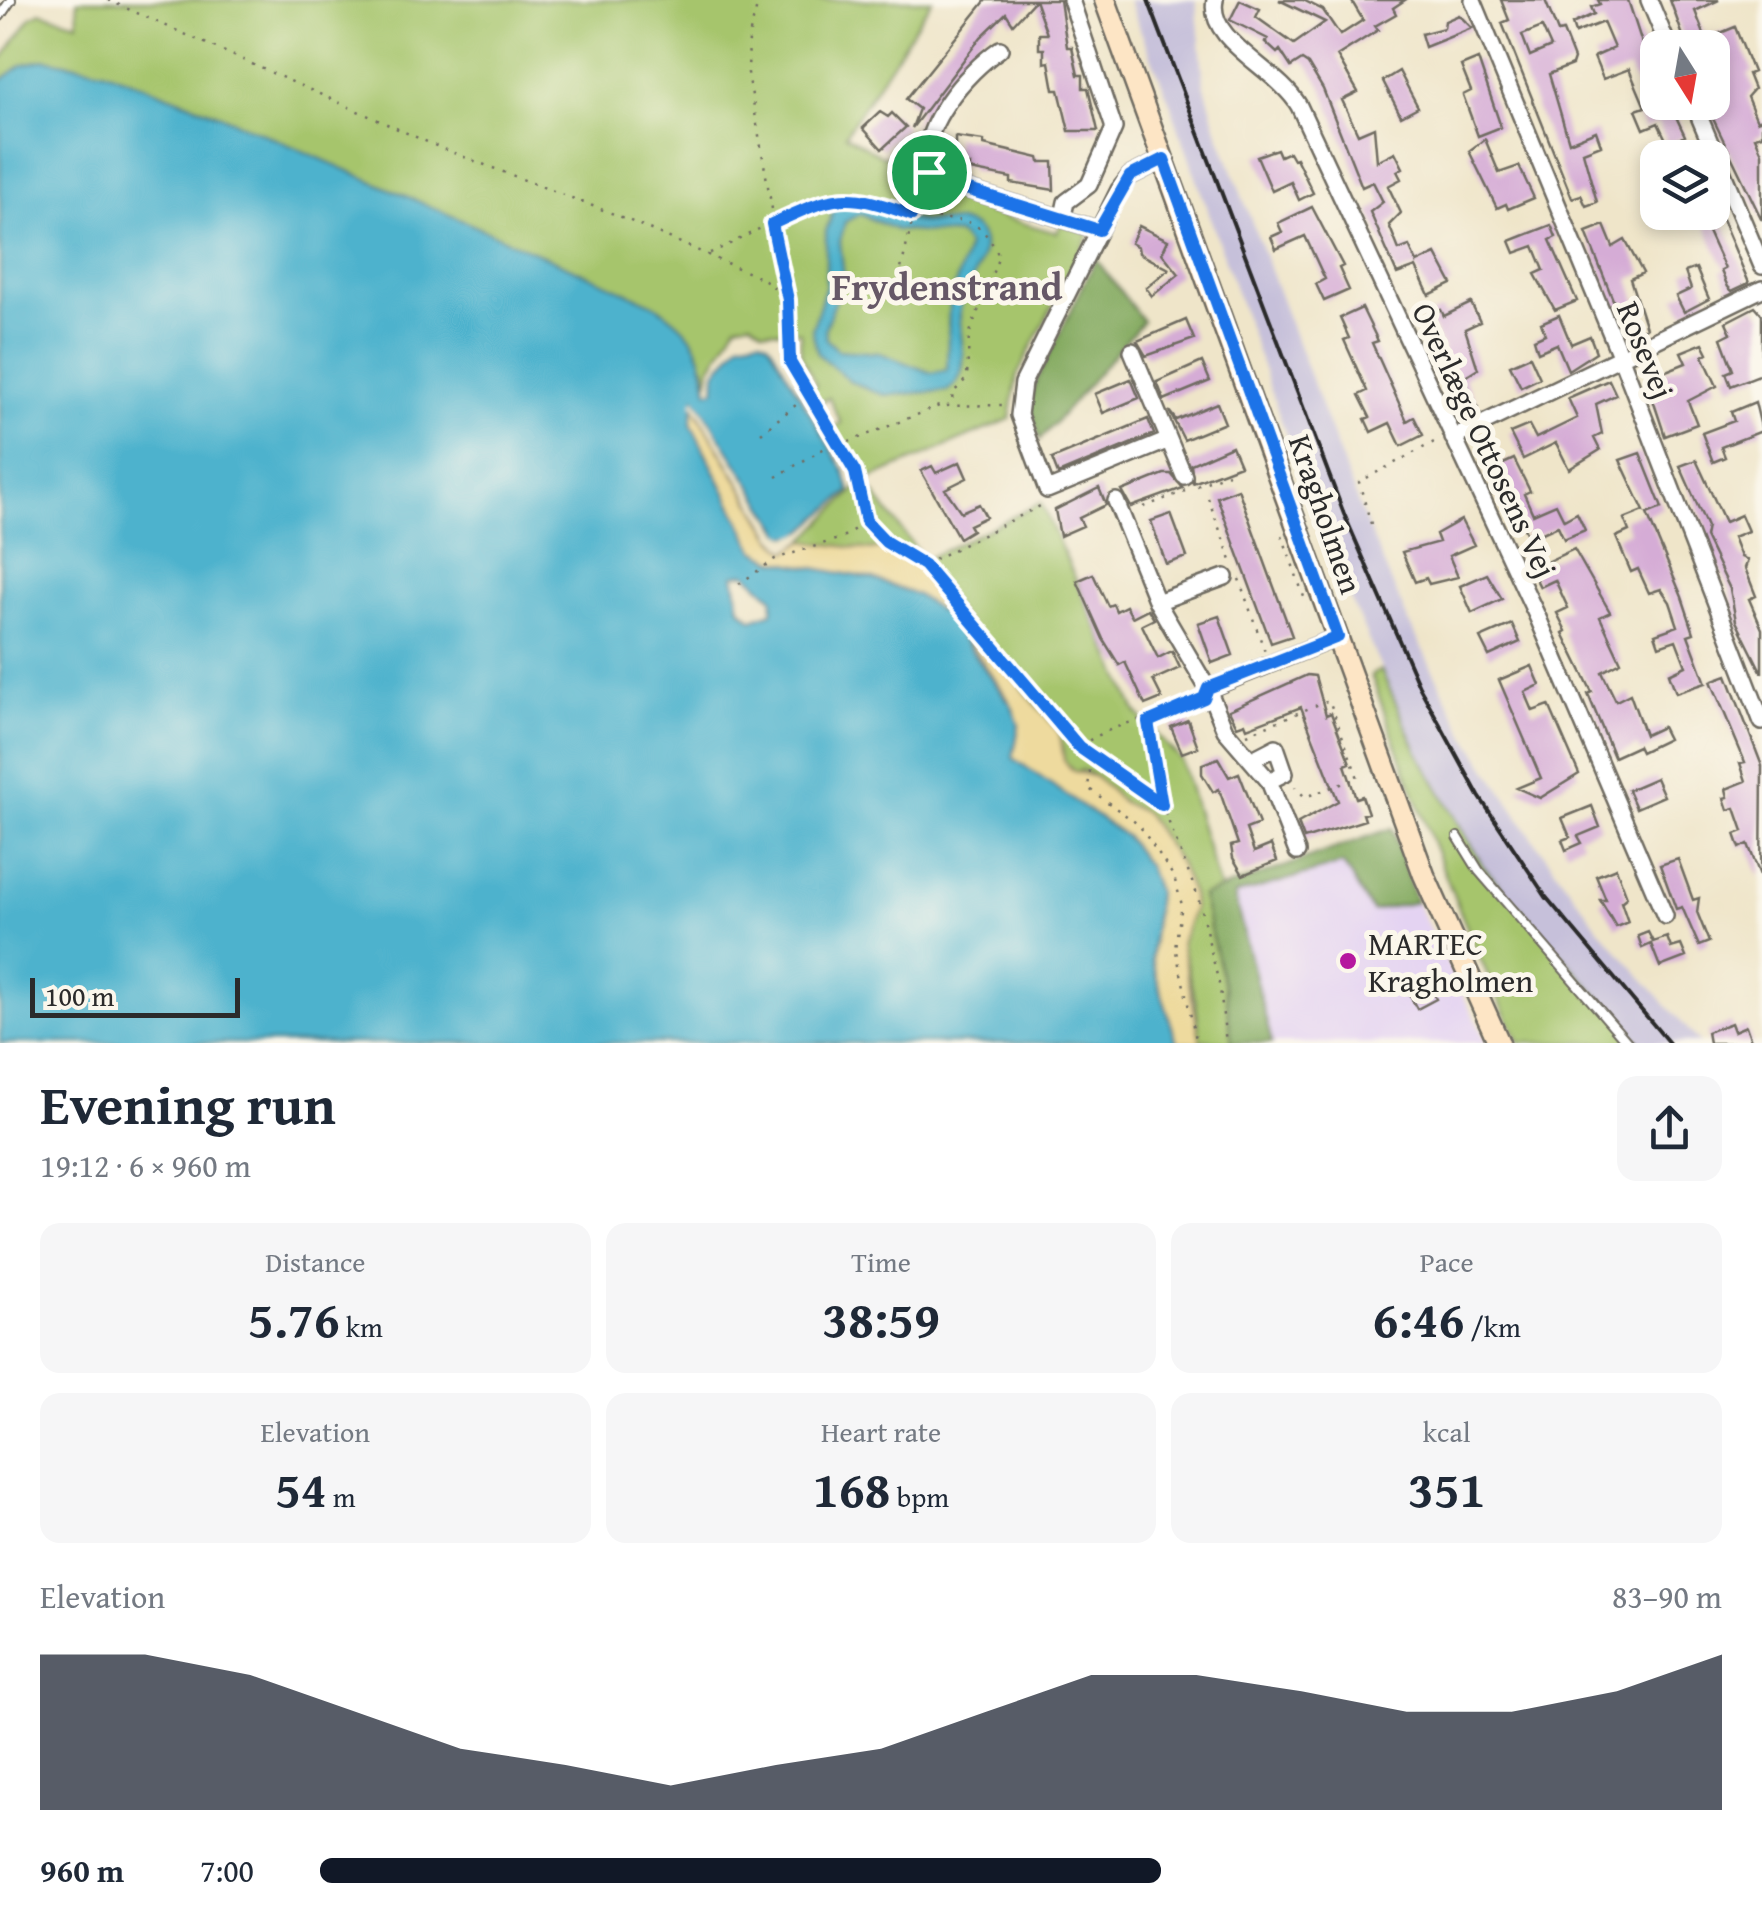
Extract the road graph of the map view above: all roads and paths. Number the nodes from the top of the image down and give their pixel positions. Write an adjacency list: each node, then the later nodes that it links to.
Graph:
1 (11, 0): 9 (lane)
2 (108, 0): 19 (path)
3 (760, 0): 17 (path)
4 (1071, 0): 15 (street)
5 (1105, 0): 13 (street, Kragholmen)
6 (1473, 0): 25 (street, Rosevej)
7 (1649, 0): 10 (street)
8 (1213, 8): 32 (street, Overlæge Ottosens Vej)
9 (0, 16)
10 (1662, 30)
11 (1000, 49): 14 (street)
12 (1701, 120): 20 (street)
13 (1164, 159): 18 (street); 49 (street, Kragholmen)
14 (929, 172): 15 (street); 16 (path)
15 (1063, 216): 18 (street)
16 (911, 217): 17 (path); 22 (path); 29 (path)
17 (772, 224): 19 (path); 23 (path)
18 (1099, 230): 30 (street)
19 (707, 255): 23 (path)
20 (1762, 266)
21 (1762, 289): 25 (street)
22 (894, 299)
23 (788, 300): 28 (path)
24 (1132, 351): 27 (street)
25 (1621, 358): 32 (street); 52 (street, Rosevej)
26 (1159, 362): 27 (street)
27 (1140, 370): 33 (street)
28 (809, 395): 31 (path); 34 (path)
29 (954, 406): 30 (path); 34 (path)
30 (1019, 407): 37 (street)
31 (762, 433)
32 (1452, 435): 41 (path); 61 (street, Overlæge Ottosens Vej)
33 (1170, 440): 35 (street); 37 (street)
34 (838, 443): 36 (path); 40 (path)
35 (1184, 476)
36 (776, 477)
37 (1048, 490): 44 (path)
38 (1116, 500): 42 (street)
39 (1143, 519): 42 (street)
40 (866, 521): 44 (path); 46 (path)
41 (1371, 524)
42 (1126, 526): 48 (street)
43 (1281, 539): 47 (path)
44 (924, 565): 54 (path)
45 (1225, 577): 48 (street)
46 (741, 582)
47 (1302, 594)
48 (1157, 602): 50 (street)
49 (1338, 637): 50 (street); 64 (street, Kragholmen)
50 (1208, 688): 51 (path); 53 (street)
51 (1152, 718): 54 (path); 58 (path)
52 (1762, 722)
53 (1232, 741): 56 (street); 57 (path)
54 (1079, 747): 55 (path)
55 (1091, 759): 58 (path); 62 (path)
56 (1252, 760): 57 (street); 57 (street)
57 (1277, 777): 60 (street)
58 (1162, 805): 63 (path)
59 (1458, 838): 65 (lane)
60 (1297, 852)
61 (1665, 916)
62 (1197, 1043)
63 (1226, 1043)
64 (1499, 1043)
65 (1628, 1043)

